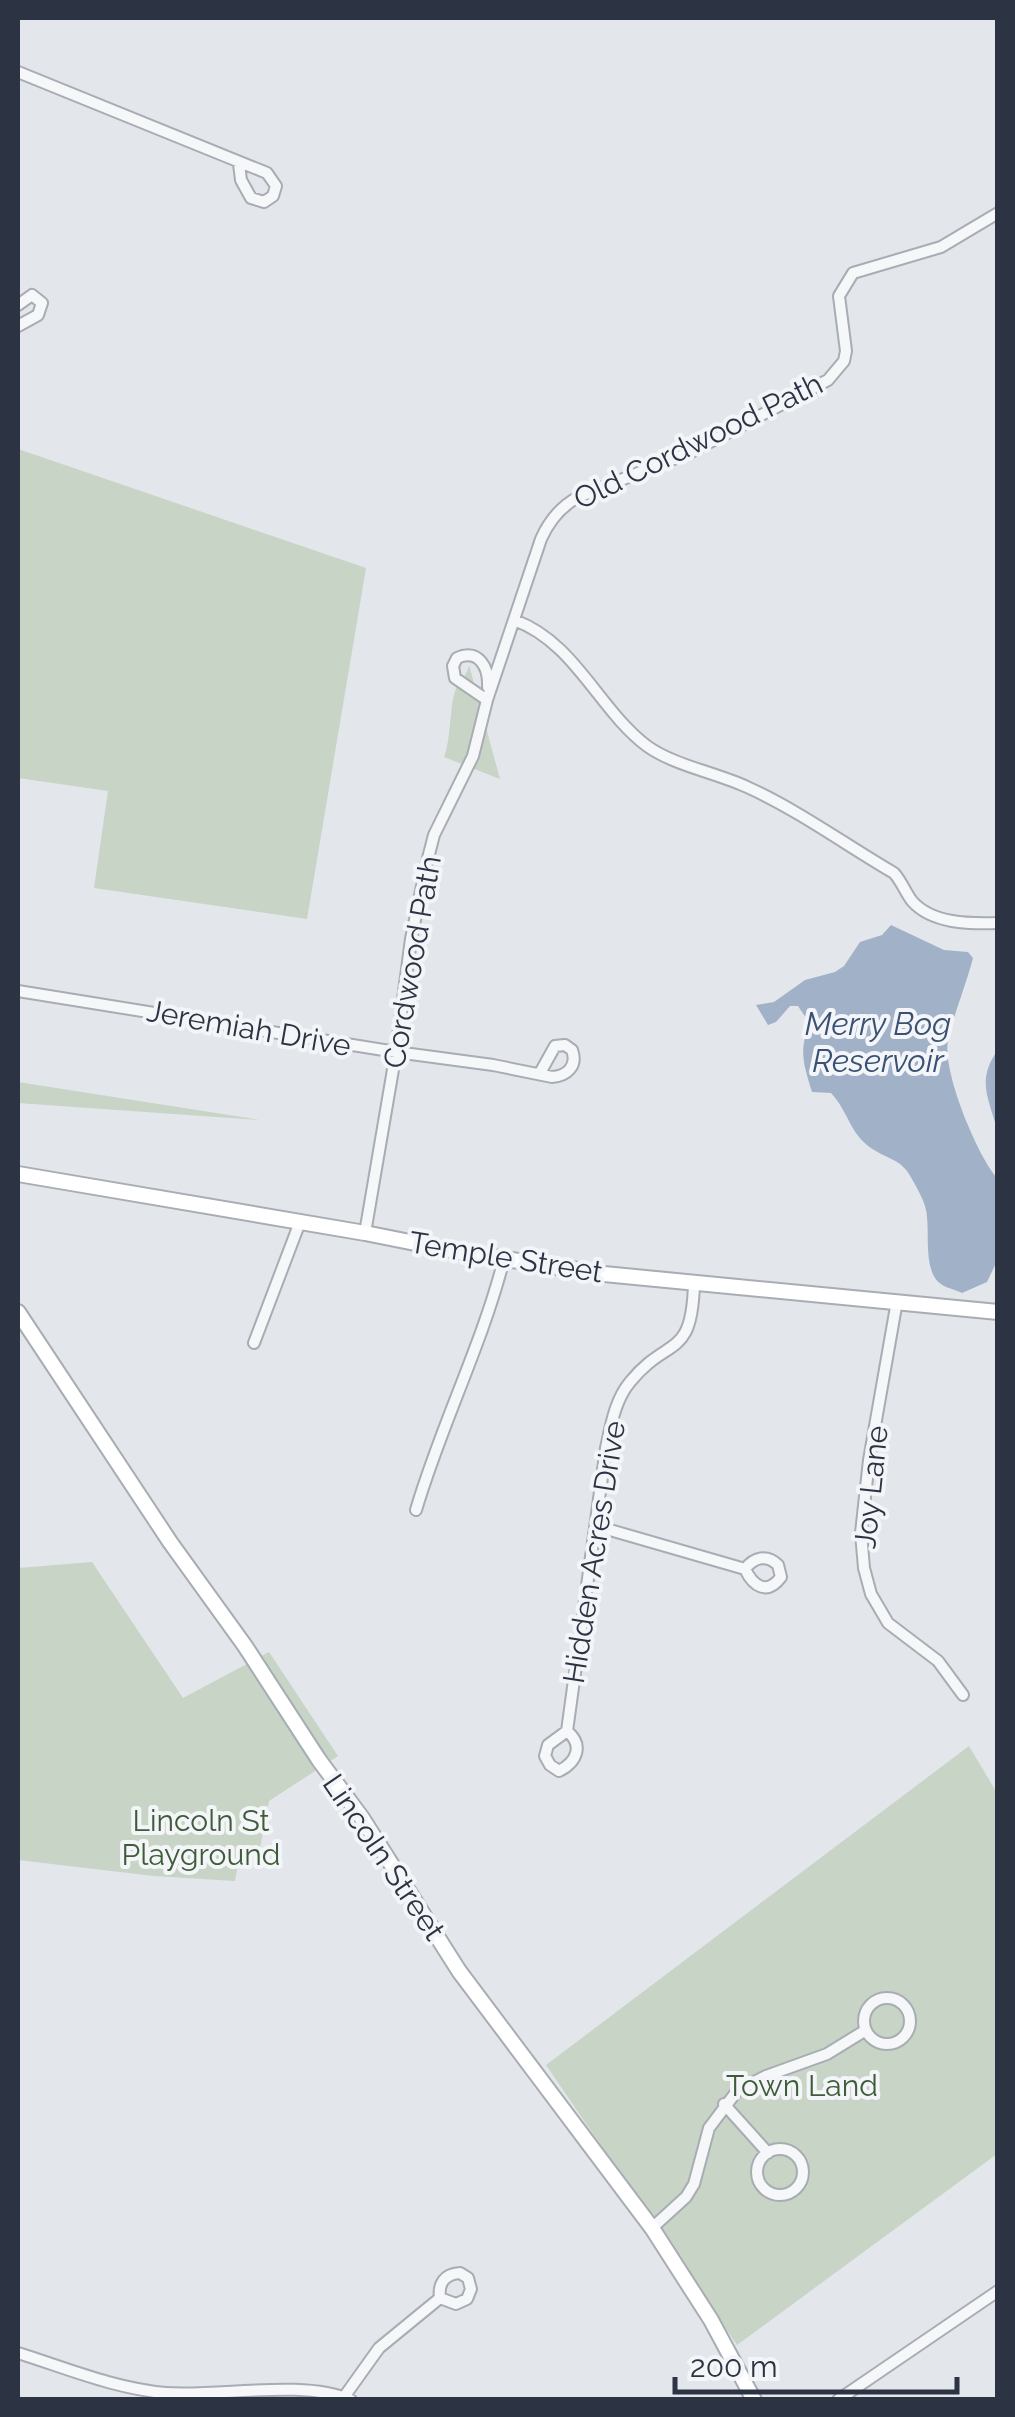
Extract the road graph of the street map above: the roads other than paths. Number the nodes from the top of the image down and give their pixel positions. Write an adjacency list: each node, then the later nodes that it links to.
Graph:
1 (18, 72): 2 (street)
2 (240, 164)
3 (998, 213): 6 (street, Old Cordwood Path)
4 (18, 305): 5 (street)
5 (18, 326)
6 (514, 620): 7 (street, Old Cordwood Path); 8 (street)
7 (487, 700): 7 (street); 10 (street, Cordwood Path)
8 (998, 923)
9 (18, 991): 10 (street, Jeremiah Drive)
10 (396, 1052): 11 (street, Jeremiah Drive); 14 (street, Cordwood Path)
11 (540, 1073)
12 (18, 1174): 13 (main road, Temple Street)
13 (300, 1222): 14 (main road, Temple Street); 20 (street)
14 (365, 1232): 15 (main road, Temple Street)
15 (504, 1260): 16 (main road, Temple Street); 21 (street)
16 (694, 1283): 17 (main road, Temple Street); 22 (street, Hidden Acres Drive)
17 (896, 1301): 19 (main road, Temple Street); 24 (street, Joy Lane)
18 (18, 1312): 29 (main road, Lincoln Street)
19 (998, 1312)
20 (254, 1343)
21 (416, 1510)
22 (596, 1526): 23 (street); 25 (street, Hidden Acres Drive)
23 (745, 1569)
24 (962, 1695)
25 (566, 1731)
26 (866, 2030): 26 (street); 27 (street)
27 (724, 2104): 28 (street); 29 (street)
28 (768, 2153): 28 (street)
29 (652, 2228): 34 (main road, Lincoln Street)
30 (998, 2291): 35 (street)
31 (440, 2298): 33 (street)
32 (18, 2352): 33 (street)
33 (348, 2398)
34 (754, 2400)
35 (838, 2400)

